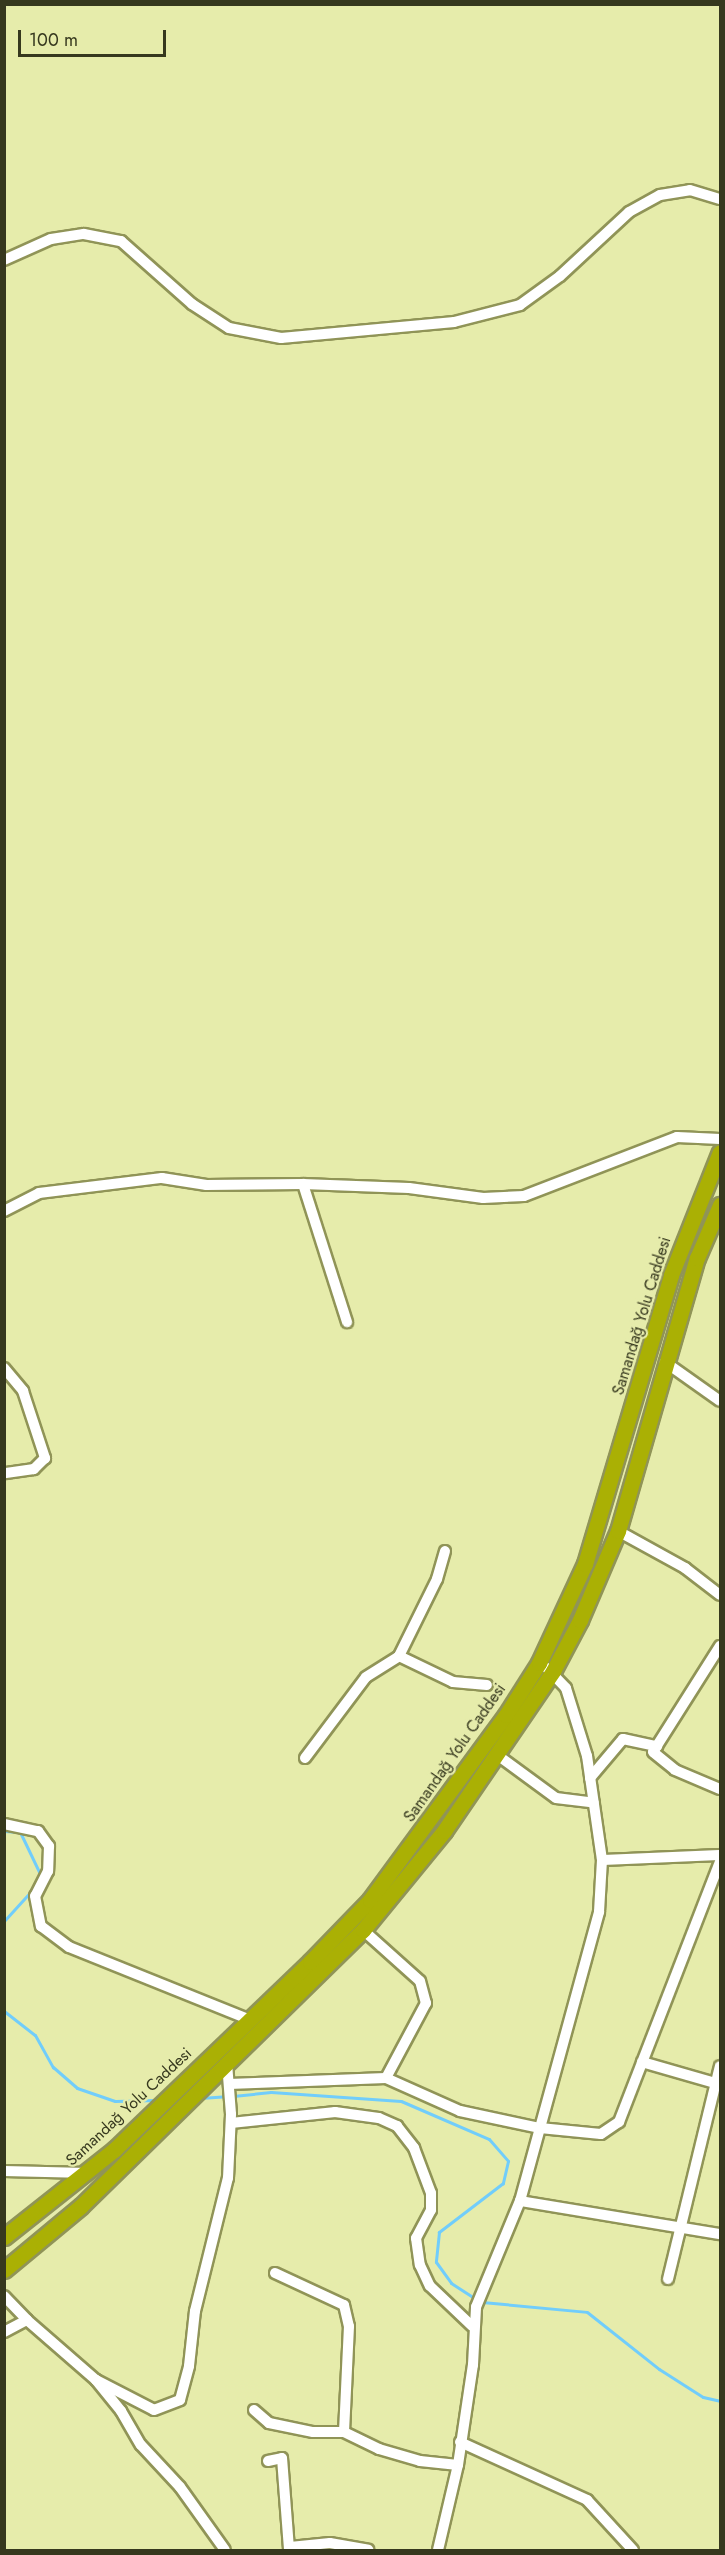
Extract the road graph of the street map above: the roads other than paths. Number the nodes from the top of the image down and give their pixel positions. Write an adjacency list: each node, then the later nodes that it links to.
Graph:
1 (720, 199): 2 (street)
2 (4, 260)
3 (720, 1139): 5 (street)
4 (720, 1152): 18 (highway, Samandağ Yolu Caddesi)
5 (303, 1184): 7 (street); 8 (street)
6 (720, 1205): 9 (highway, Samandağ Yolu Caddesi)
7 (4, 1212)
8 (347, 1322)
9 (665, 1362): 11 (street); 13 (highway, Samandağ Yolu Caddesi)
10 (4, 1368): 12 (street)
11 (720, 1401)
12 (4, 1473)
13 (618, 1531): 15 (street); 18 (highway, Samandağ Yolu Caddesi)
14 (445, 1551): 17 (street)
15 (720, 1595)
16 (720, 1646): 20 (street)
17 (399, 1656): 19 (street); 22 (street)
18 (546, 1667): 21 (highway, Samandağ Yolu Caddesi); 23 (street); 31 (highway, Samandağ Yolu Caddesi)
19 (487, 1685)
20 (657, 1746): 23 (street); 24 (street)
21 (496, 1754): 25 (street); 30 (highway, Samandağ Yolu Caddesi)
22 (305, 1758)
23 (590, 1778): 25 (street)
24 (720, 1789)
25 (594, 1803): 28 (street)
26 (4, 1824): 31 (street)
27 (720, 1855): 28 (street)
28 (602, 1860): 39 (street)
29 (720, 1861): 32 (street)
30 (363, 1930): 33 (highway, Samandağ Yolu Caddesi); 35 (street)
31 (249, 2019): 41 (highway, Samandağ Yolu Caddesi)
32 (642, 2062): 36 (street); 39 (street)
33 (227, 2063): 37 (street); 46 (highway, Samandağ Yolu Caddesi)
34 (720, 2068): 36 (street)
35 (386, 2078): 37 (street); 39 (street)
36 (715, 2083): 43 (street)
37 (229, 2087): 38 (street)
38 (231, 2122): 51 (street); 53 (street)
39 (540, 2128): 42 (street)
40 (4, 2171): 41 (street)
41 (87, 2173): 45 (highway, Samandağ Yolu Caddesi)
42 (520, 2201): 43 (street); 51 (street)
43 (682, 2229): 44 (street); 48 (street)
44 (720, 2234)
45 (4, 2237)
46 (4, 2270)
47 (275, 2273): 55 (street)
48 (668, 2279)
49 (4, 2296): 50 (street)
50 (27, 2320): 52 (street); 53 (street)
51 (472, 2326): 56 (street)
52 (4, 2332)
53 (96, 2380): 60 (street)
54 (254, 2410): 55 (street)
55 (344, 2432): 58 (street)
56 (460, 2442): 58 (street); 63 (street)
57 (268, 2461): 59 (street)
58 (458, 2465): 62 (street)
59 (289, 2548): 61 (street)
60 (225, 2550)
61 (368, 2550)
62 (439, 2550)
63 (633, 2550)

